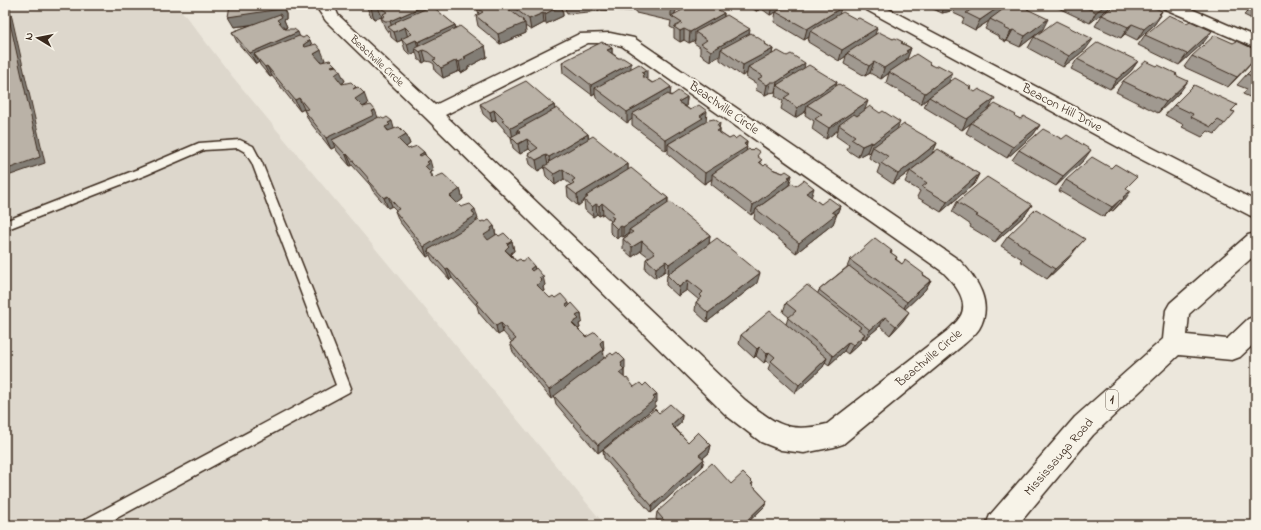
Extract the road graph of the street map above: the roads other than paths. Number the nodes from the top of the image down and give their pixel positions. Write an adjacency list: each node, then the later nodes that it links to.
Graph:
1 (326, 5): 5 (street, Beachville Circle)
2 (869, 5): 6 (street, Beacon Hill Drive)
3 (1169, 5): 4 (street)
4 (1256, 42)
5 (433, 114): 5 (street, Beachville Circle)
6 (1256, 210)
7 (5, 226): 11 (lane)
8 (1256, 241): 10 (street)
9 (1256, 326): 10 (street)
10 (1174, 344): 12 (street, Mississauga Road / 1)
11 (89, 525)
12 (1000, 525)

